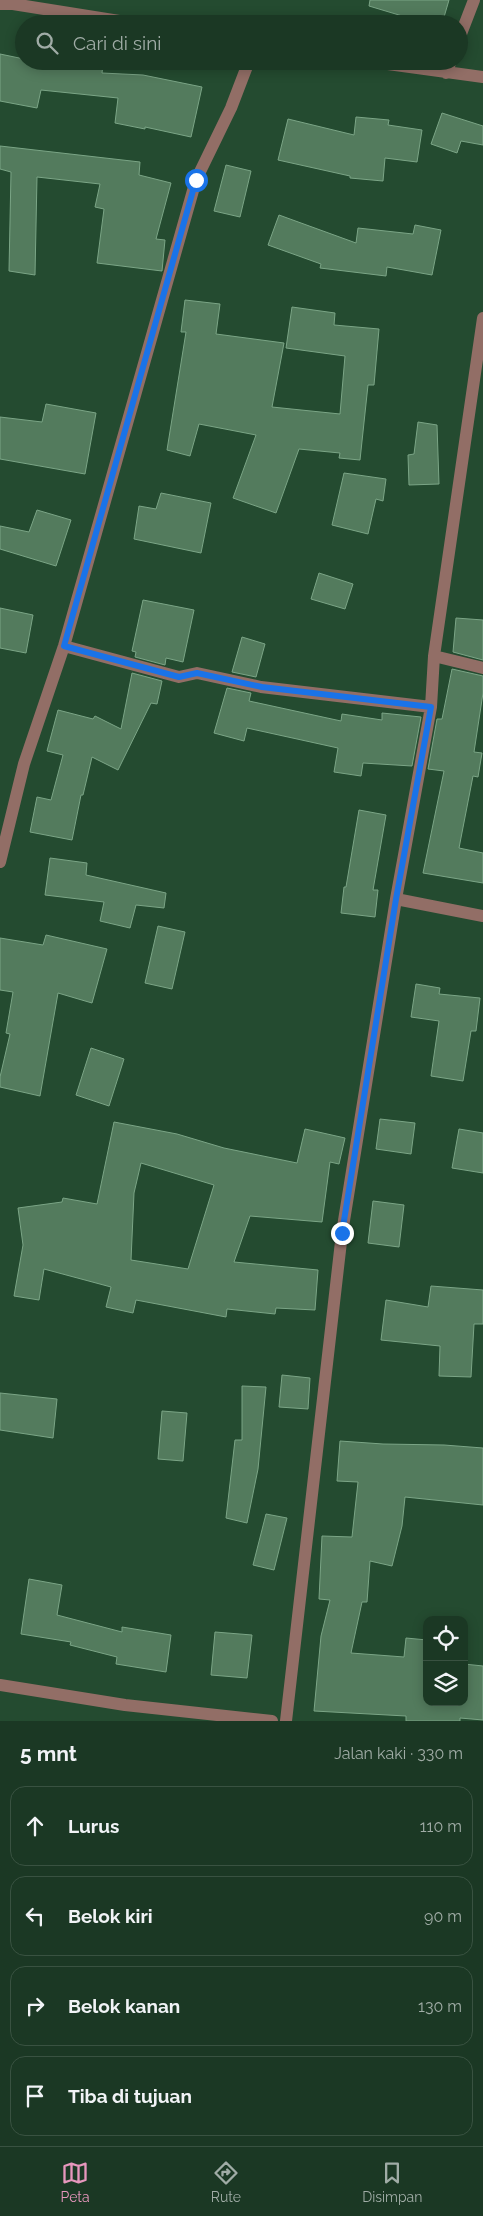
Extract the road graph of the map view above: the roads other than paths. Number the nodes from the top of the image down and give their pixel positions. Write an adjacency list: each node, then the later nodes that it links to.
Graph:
1 (474, 0): 5 (street)
2 (13, 2): 3 (street); 4 (street)
3 (0, 4)
4 (87, 15)
5 (468, 16)
6 (246, 70): 10 (street)
7 (459, 70): 8 (street)
8 (483, 77)
9 (483, 318): 11 (street)
10 (64, 646): 13 (street); 14 (street)
11 (434, 656): 12 (street); 13 (street)
12 (483, 668)
13 (431, 707): 15 (street)
14 (0, 862)
15 (396, 899): 16 (street); 19 (street)
16 (483, 916)
17 (0, 1685): 18 (street)
18 (272, 1721)
19 (286, 1721)

